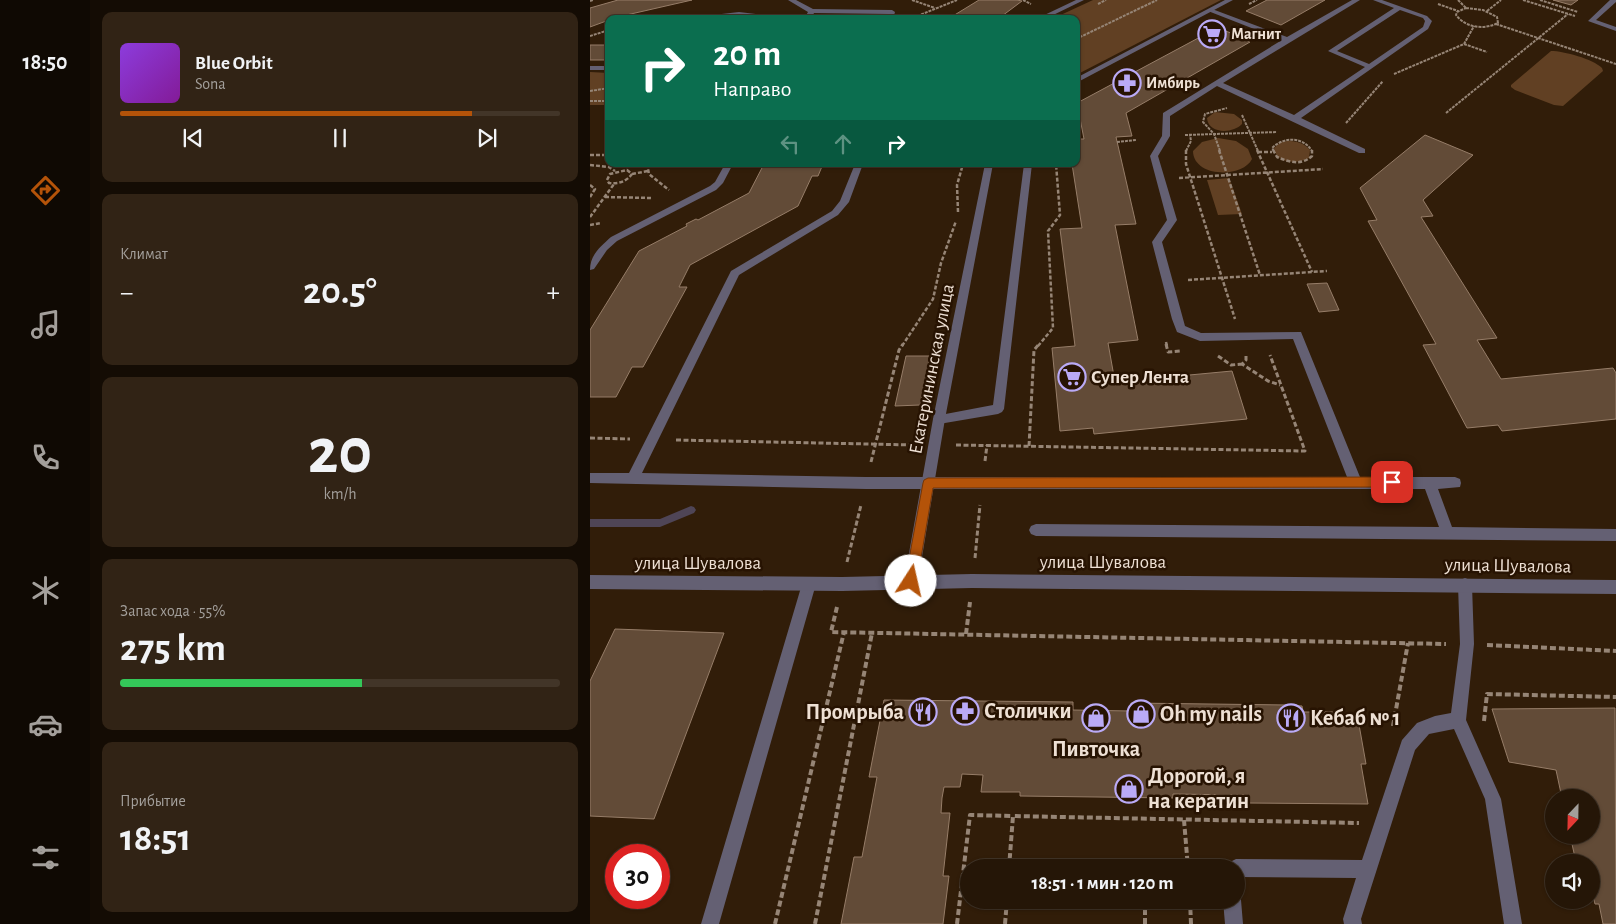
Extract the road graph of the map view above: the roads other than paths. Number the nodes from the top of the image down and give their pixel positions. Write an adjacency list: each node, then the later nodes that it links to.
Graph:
1 (791, 0): 9 (street)
2 (1081, 0): 14 (street)
3 (1230, 0): 8 (street)
4 (1357, 0): 16 (street)
5 (1376, 0): 7 (street)
6 (1614, 0): 15 (street)
7 (1400, 8): 17 (street); 17 (street)
8 (1210, 10): 16 (street); 20 (street)
9 (812, 11): 12 (street); 13 (street)
10 (730, 15): 11 (street)
11 (743, 15)
12 (810, 15)
13 (891, 15)
14 (1048, 15)
15 (1616, 29)
16 (1288, 40): 21 (street)
17 (1369, 66): 22 (street)
18 (590, 68): 19 (street)
19 (605, 68)
20 (1080, 79)
21 (1217, 83): 22 (street); 32 (street)
22 (1295, 118): 23 (street)
23 (1362, 151)
24 (728, 167): 28 (street)
25 (858, 167): 31 (street)
26 (988, 167): 29 (street, Екатерининская улица)
27 (1028, 167): 29 (street)
28 (590, 266)
29 (939, 419): 33 (street, Екатерининская улица)
30 (590, 478): 31 (street)
31 (633, 478): 33 (street)
32 (1355, 482): 33 (street); 34 (street)
33 (928, 483): 39 (street, Екатерининская улица)
34 (1430, 483): 35 (street); 37 (street)
35 (1454, 483)
36 (1036, 530): 37 (street)
37 (1447, 532): 38 (street)
38 (1616, 534)
39 (911, 581): 41 (street, улица Шувалова); 42 (street, улица Шувалова)
40 (590, 582): 41 (street, улица Шувалова)
41 (809, 584): 48 (street)
42 (1465, 585): 43 (street, улица Шувалова); 44 (street)
43 (1615, 590)
44 (1458, 720): 46 (street); 51 (street)
45 (1245, 868): 46 (street)
46 (1369, 869): 50 (street)
47 (1233, 909): 49 (street)
48 (710, 924)
49 (1234, 924)
50 (1353, 924)
51 (1513, 924)

